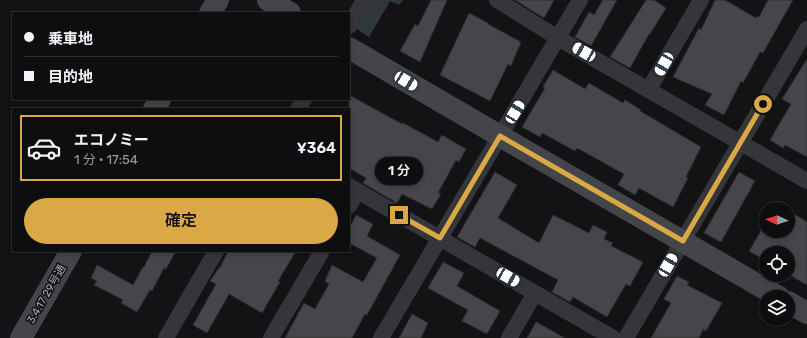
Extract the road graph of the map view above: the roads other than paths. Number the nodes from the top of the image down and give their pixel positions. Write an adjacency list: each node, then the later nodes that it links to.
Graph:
1 (218, 0): 7 (street)
2 (268, 0): 8 (street)
3 (364, 0): 9 (street)
4 (497, 0): 11 (street)
5 (580, 0): 11 (street)
6 (701, 0): 13 (street)
7 (211, 12)
8 (288, 12)
9 (350, 24)
10 (807, 29): 15 (street)
11 (558, 38): 13 (street); 14 (street)
12 (350, 49): 14 (street)
13 (649, 89): 15 (street)
14 (500, 136): 19 (street); 20 (street)
15 (741, 142): 16 (street); 20 (street)
16 (807, 181)
17 (353, 189): 18 (street); 19 (street)
18 (350, 202)
19 (440, 238): 25 (street); 31 (street)
20 (683, 241): 24 (street); 34 (street)
21 (70, 252): 28 (street, 3.4.17 29号通)
22 (215, 252): 29 (street)
23 (321, 252): 30 (street)
24 (767, 290)
25 (535, 292): 32 (street); 33 (street)
26 (795, 306): 27 (street)
27 (807, 313)
28 (20, 338)
29 (166, 338)
30 (271, 338)
31 (381, 338)
32 (509, 338)
33 (613, 338)
34 (626, 338)

